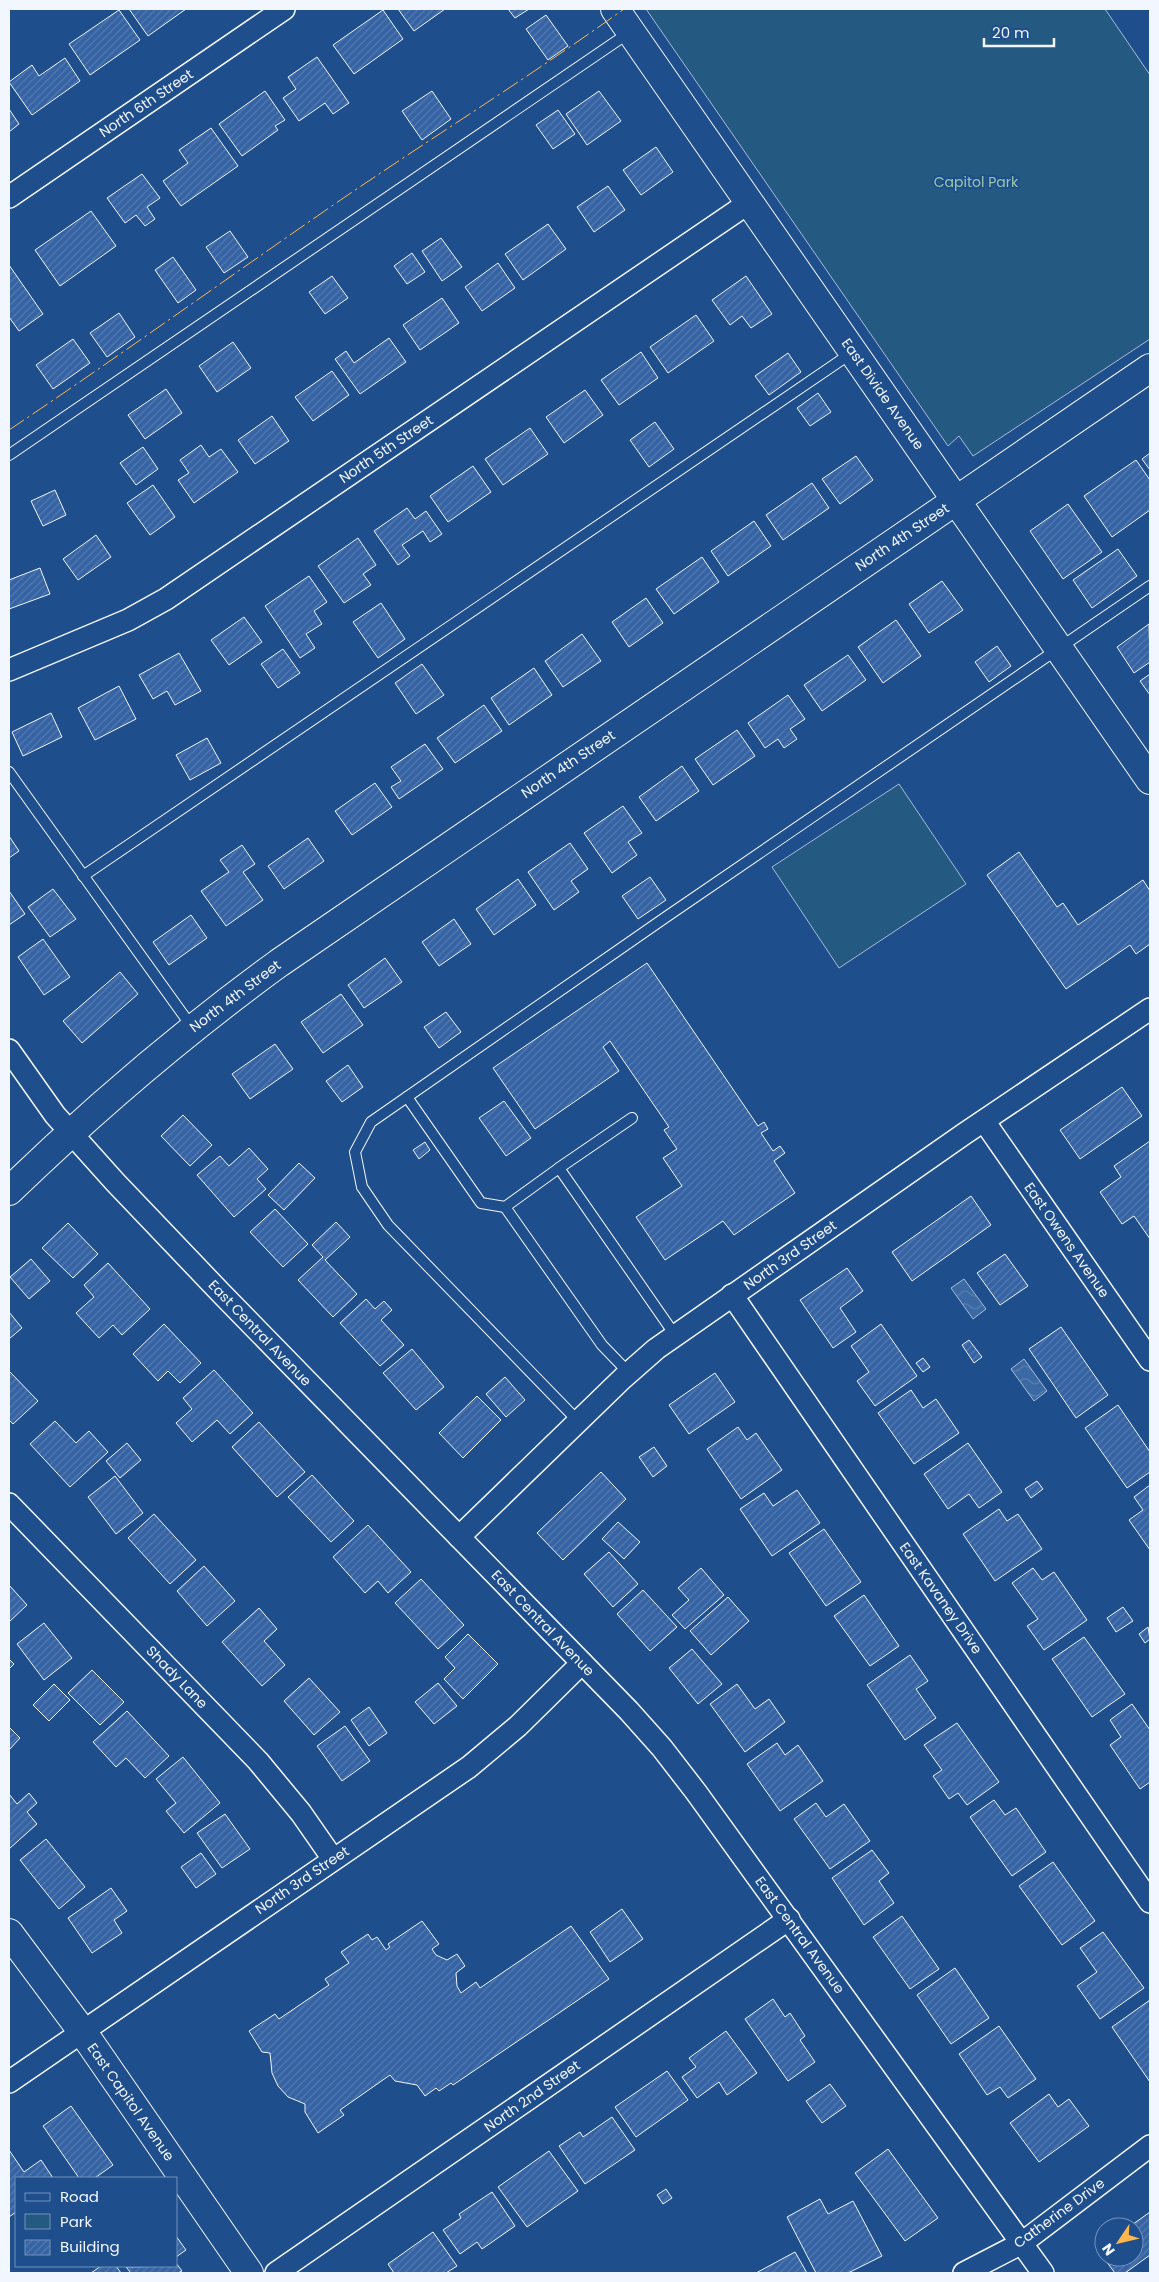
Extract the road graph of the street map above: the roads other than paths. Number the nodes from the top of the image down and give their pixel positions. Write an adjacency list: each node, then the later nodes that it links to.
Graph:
1 (284, 9): 4 (street, North 6th Street)
2 (615, 9): 3 (street, East Divide Avenue)
3 (630, 31): 5 (street, East Divide Avenue); 8 (lane)
4 (9, 198)
5 (750, 202): 6 (street, East Divide Avenue); 12 (street, North 5th Street)
6 (853, 352): 9 (street, East Divide Avenue); 15 (lane)
7 (1150, 368): 9 (street, North 4th Street)
8 (9, 456)
9 (956, 500): 11 (street, East Divide Avenue); 17 (street, North 4th Street)
10 (1150, 586): 11 (lane)
11 (1059, 647): 14 (street, East Divide Avenue); 19 (lane)
12 (9, 670)
13 (9, 772): 15 (lane)
14 (1150, 780)
15 (83, 876): 17 (lane)
16 (1150, 1009): 21 (street, North 3rd Street)
17 (192, 1028): 22 (street, North 4th Street)
18 (9, 1050): 22 (street, East Central Avenue)
19 (408, 1097): 25 (lane); 30 (lane)
20 (632, 1118): 23 (lane)
21 (984, 1121): 26 (street, North 3rd Street); 28 (street, East Owens Avenue)
22 (70, 1132): 24 (street, North 4th Street); 32 (street, East Central Avenue)
23 (559, 1168): 25 (lane); 27 (lane)
24 (9, 1191)
25 (505, 1207): 29 (lane)
26 (732, 1295): 27 (street, North 3rd Street); 35 (street, East Kavaney Drive)
27 (675, 1335): 29 (street, North 3rd Street)
28 (1150, 1360)
29 (628, 1372): 30 (street, North 3rd Street)
30 (578, 1421): 32 (street, North 3rd Street)
31 (9, 1504): 34 (street, Shady Lane)
32 (459, 1537): 33 (street, East Central Avenue)
33 (582, 1663): 34 (street, North 3rd Street); 36 (street, East Central Avenue)
34 (333, 1859): 38 (street, North 3rd Street)
35 (1150, 1902)
36 (789, 1919): 41 (street, East Central Avenue); 43 (street, North 2nd Street)
37 (9, 1933): 38 (street, East Capitol Avenue)
38 (82, 2031): 39 (street, North 3rd Street); 42 (street, East Capitol Avenue)
39 (9, 2082)
40 (1150, 2146): 41 (street, Catherine Drive)
41 (1022, 2242): 44 (street, Catherine Drive); 45 (street, East Central Avenue)
42 (248, 2273)
43 (276, 2273)
44 (964, 2273)
45 (1043, 2273)

